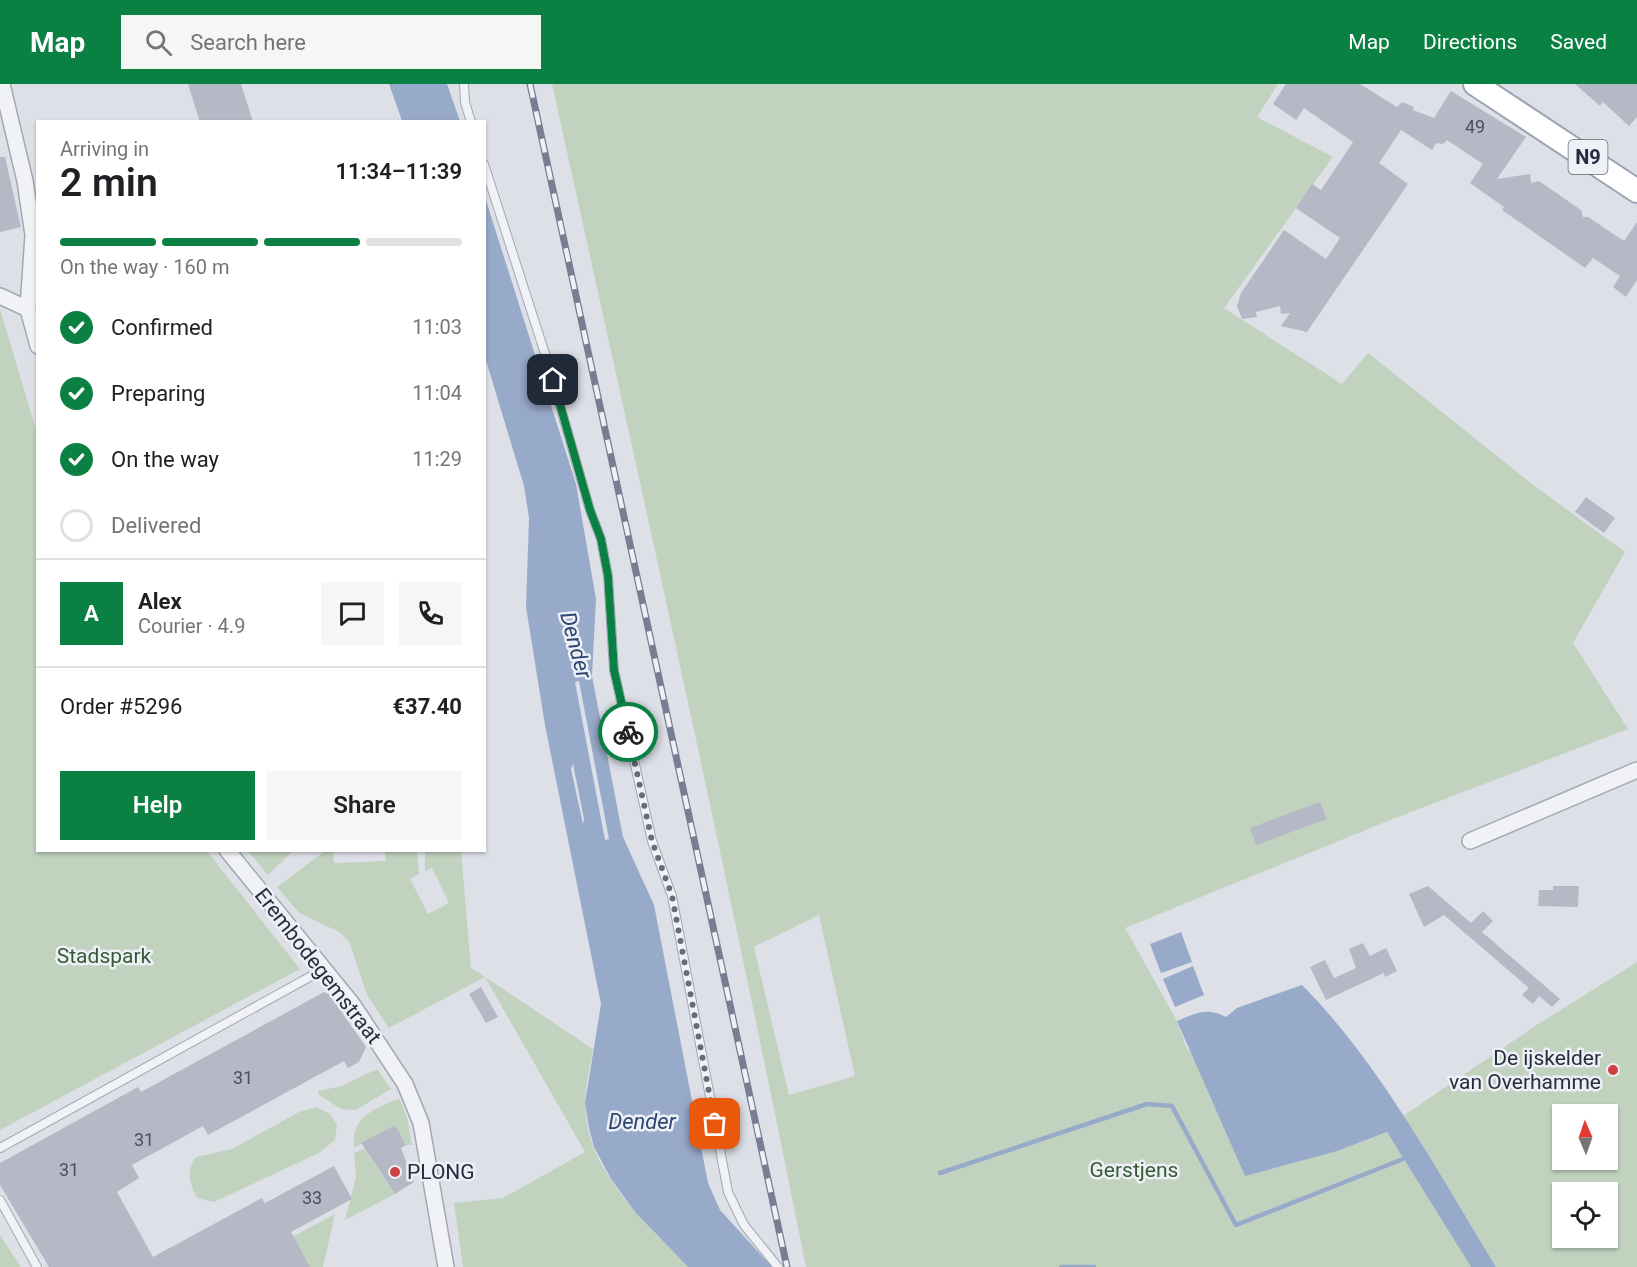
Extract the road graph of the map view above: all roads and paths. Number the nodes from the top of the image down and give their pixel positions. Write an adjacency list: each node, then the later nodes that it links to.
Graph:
1 (2, 84): 10 (street)
2 (457, 84): 5 (lane)
3 (464, 84): 5 (lane)
4 (1475, 84): 8 (main road, N9)
5 (465, 102): 6 (lane)
6 (470, 120)
7 (486, 170): 20 (lane)
8 (1637, 191)
9 (0, 296): 10 (street)
10 (33, 312): 11 (street)
11 (36, 332)
12 (1637, 770): 13 (street)
13 (1470, 841)
14 (229, 852): 15 (street, Erembodegemstraat)
15 (324, 969): 16 (lane); 19 (street, Erembodegemstraat)
16 (0, 1148)
17 (0, 1200): 18 (lane)
18 (37, 1267)
19 (446, 1267)
20 (778, 1267)

